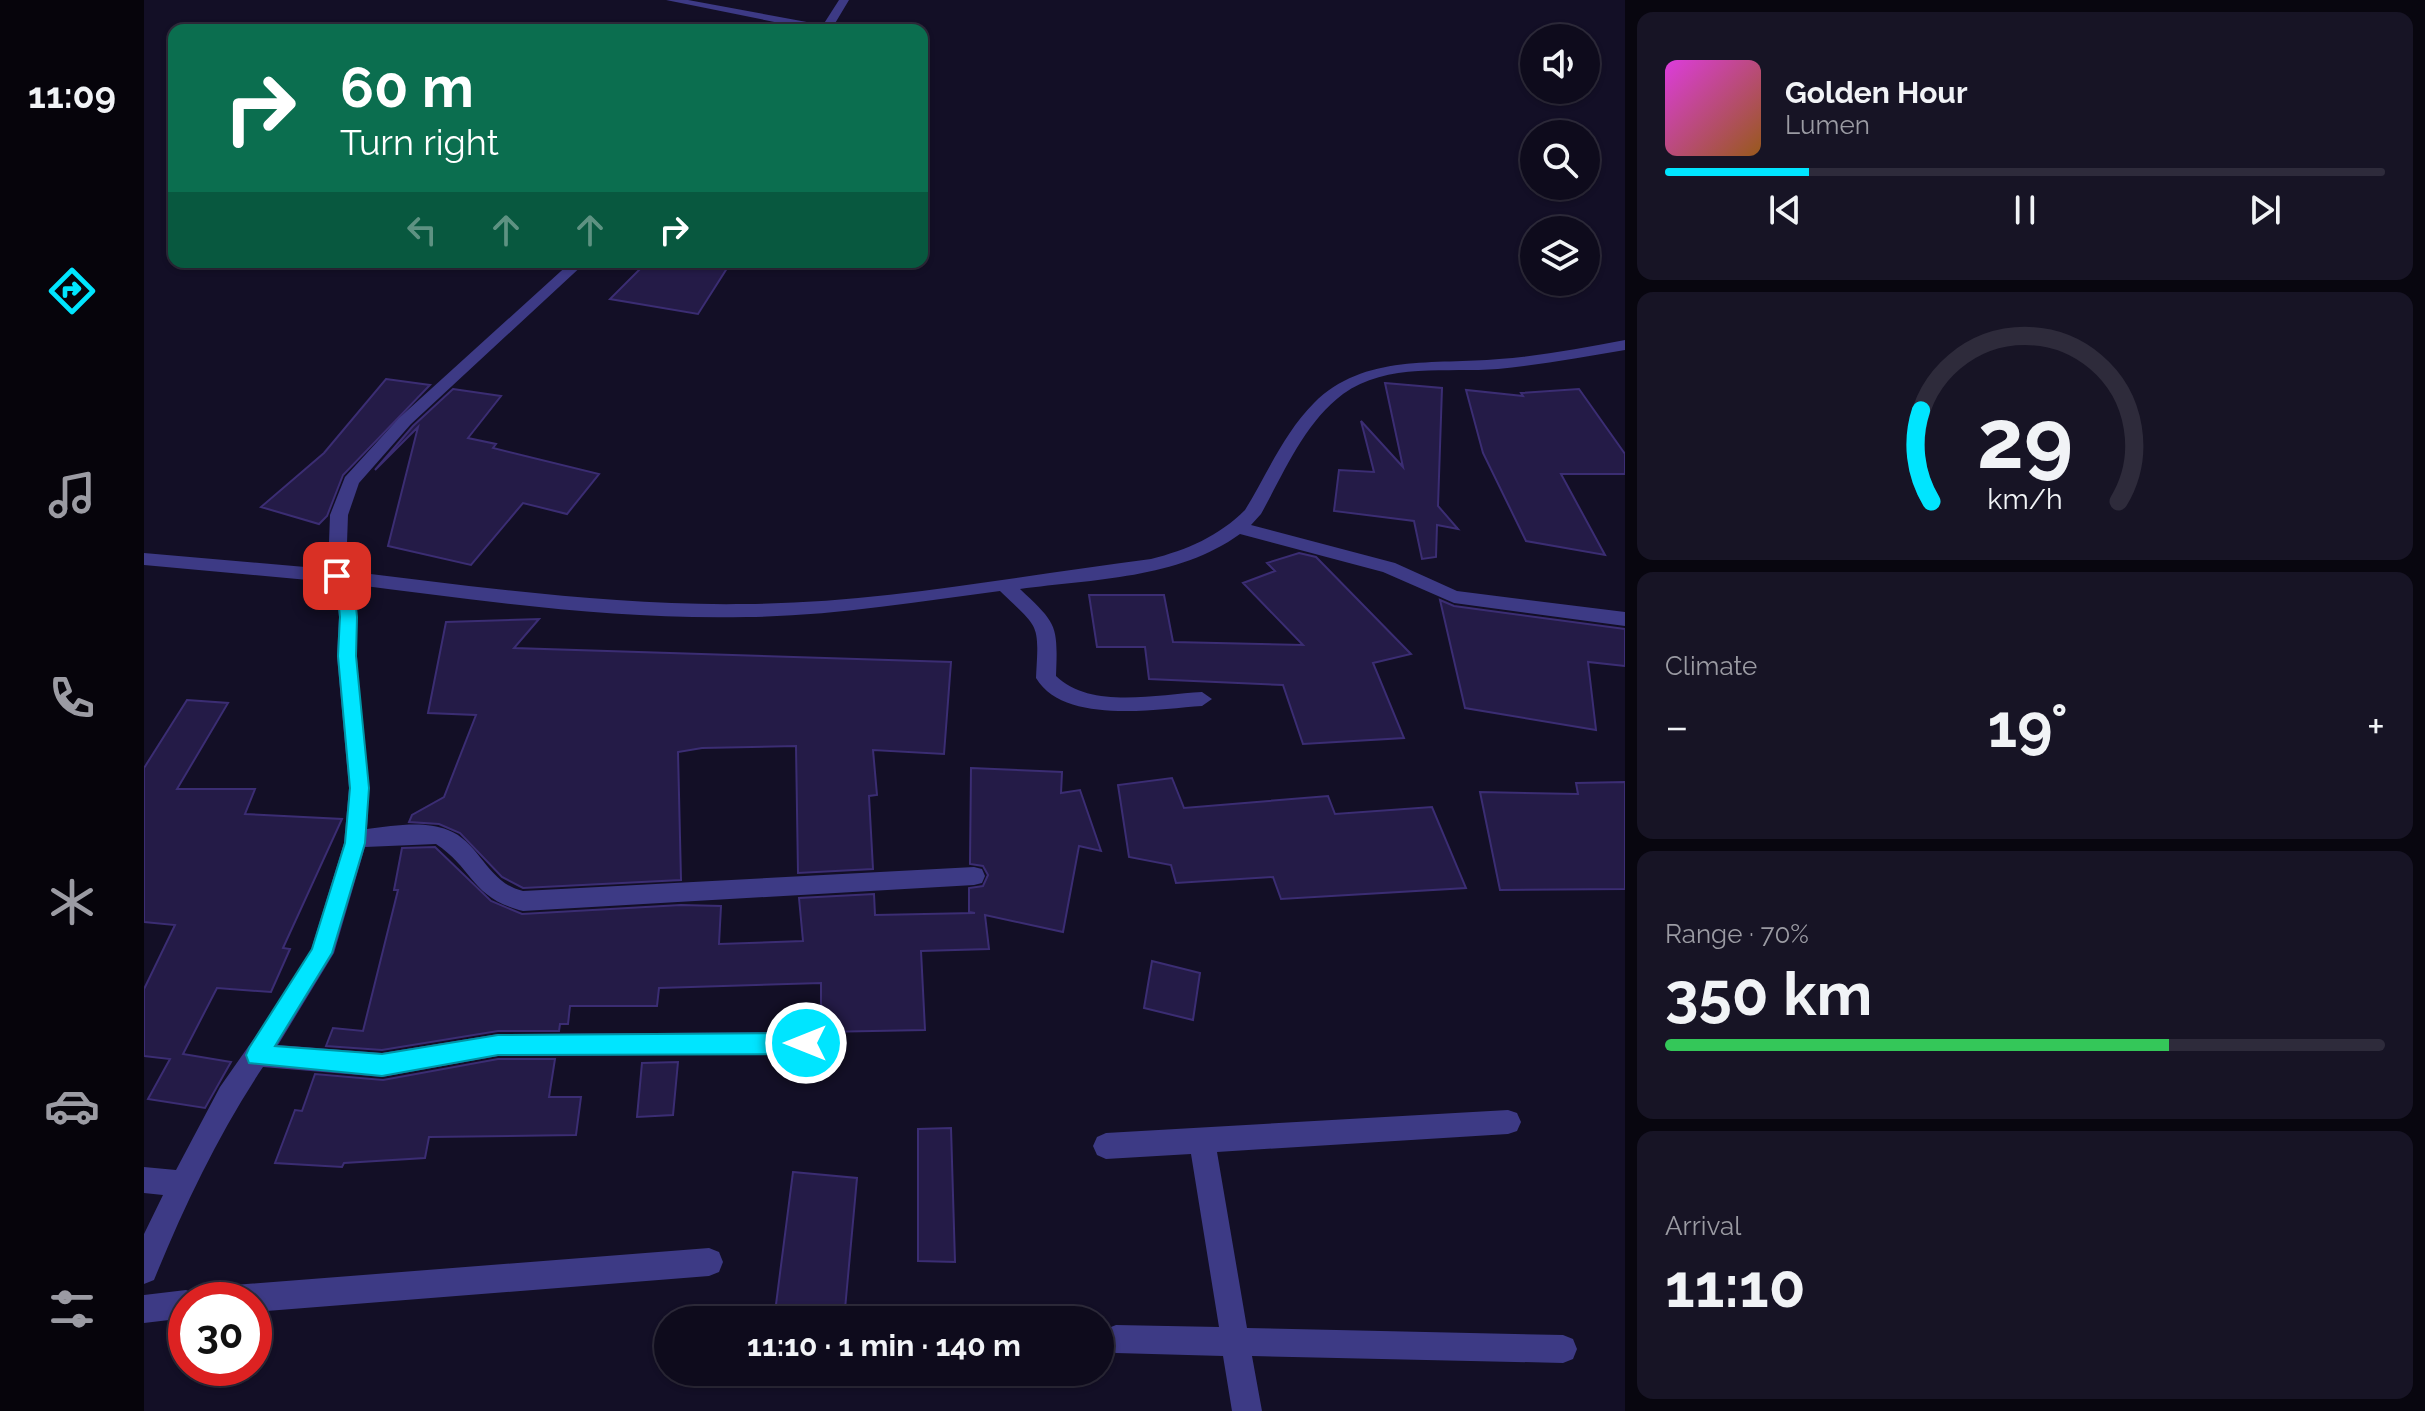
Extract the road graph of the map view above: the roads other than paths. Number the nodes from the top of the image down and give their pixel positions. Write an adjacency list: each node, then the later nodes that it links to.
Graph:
1 (671, 0): 3 (street)
2 (844, 0): 4 (street)
3 (795, 24)
4 (830, 24)
5 (572, 268): 9 (street)
6 (1625, 345): 7 (street)
7 (1239, 528): 10 (street); 11 (street)
8 (144, 559): 9 (street)
9 (337, 576): 10 (street); 13 (street)
10 (1010, 590): 12 (street)
11 (1625, 619)
12 (1202, 699)
13 (356, 839): 14 (street); 16 (street)
14 (974, 876)
15 (806, 1043): 16 (street)
16 (257, 1055): 21 (street)
17 (1508, 1122): 18 (street)
18 (1202, 1141): 19 (street); 28 (street)
19 (1106, 1146)
20 (144, 1180): 21 (street)
21 (182, 1184): 23 (street)
22 (709, 1262): 24 (street)
23 (144, 1270)
24 (272, 1296)
25 (168, 1306): 26 (street)
26 (144, 1309)
27 (1116, 1339): 28 (street)
28 (1234, 1343): 29 (street); 30 (street)
29 (1563, 1349)
30 (1247, 1411)

